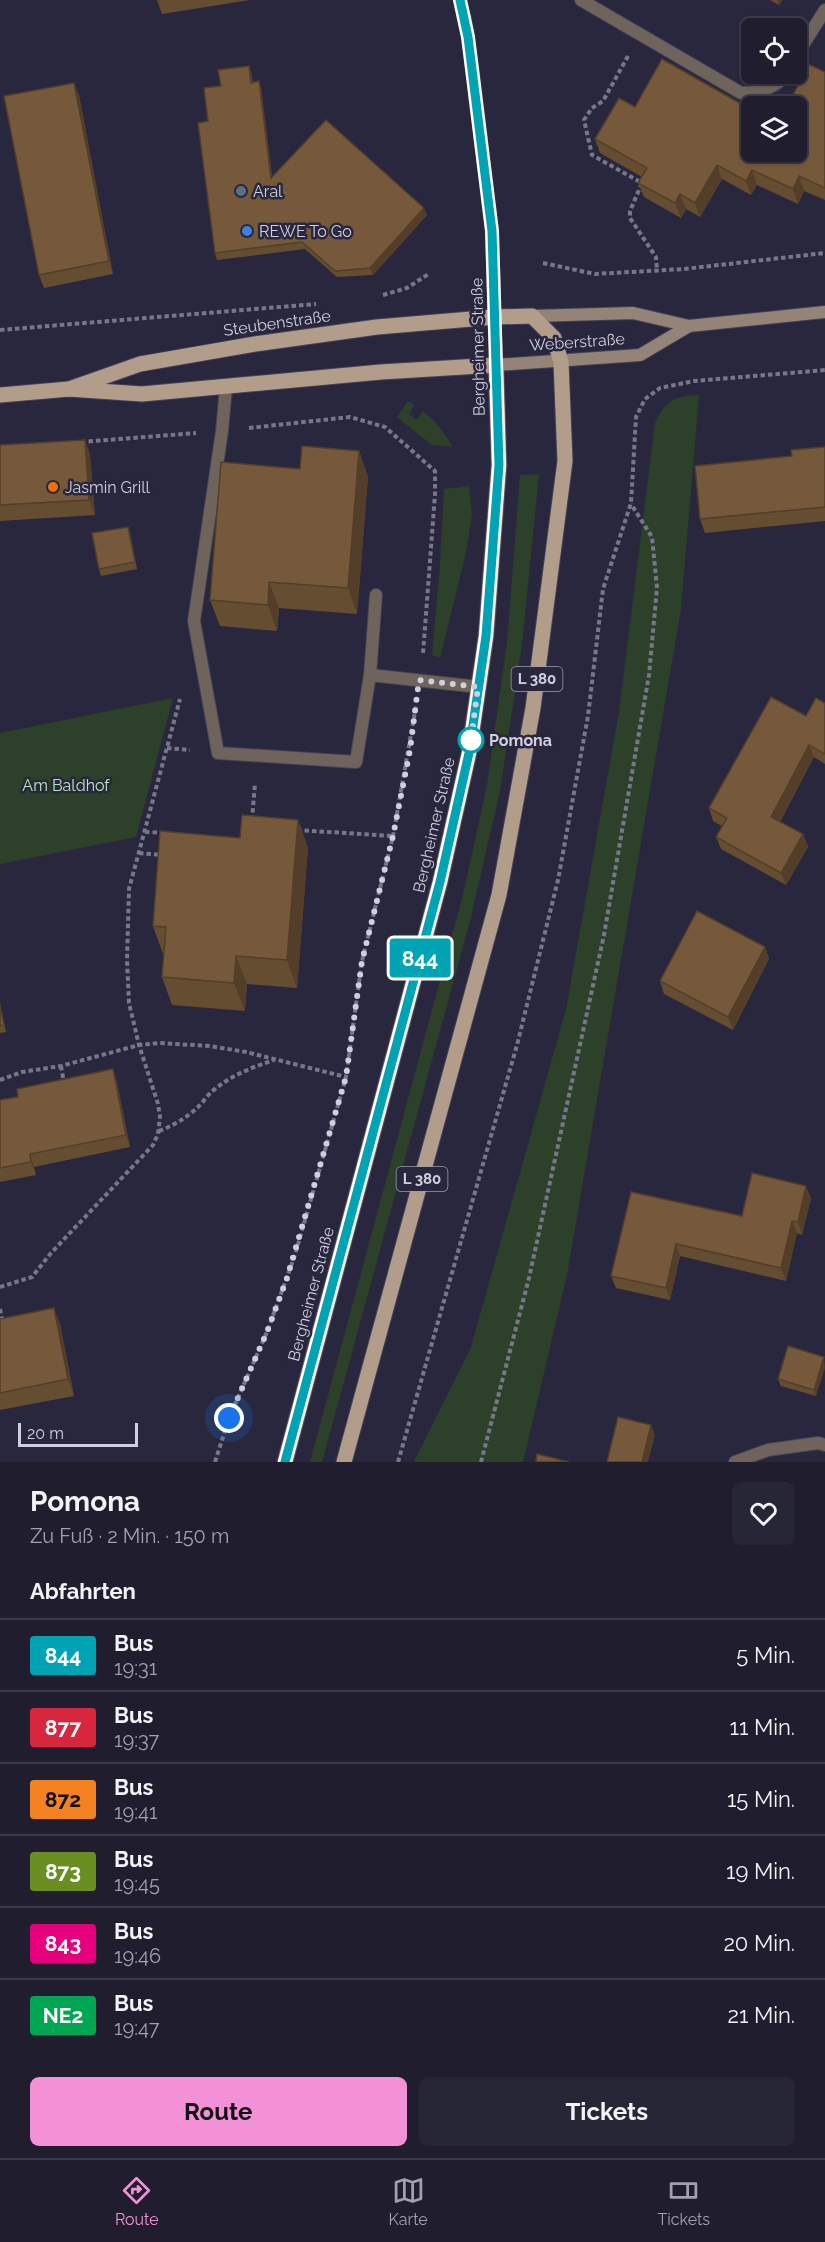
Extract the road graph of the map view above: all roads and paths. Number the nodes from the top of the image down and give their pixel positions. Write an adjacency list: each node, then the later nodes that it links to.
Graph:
1 (460, 0): 14 (main road, Bergheimer Straße)
2 (581, 0): 4 (street)
3 (825, 10): 5 (street)
4 (640, 34): 6 (street); 9 (path)
5 (807, 39)
6 (778, 84)
7 (825, 254): 9 (path)
8 (543, 262): 9 (path)
9 (657, 271)
10 (429, 273): 11 (path)
11 (375, 298)
12 (319, 304): 17 (path)
13 (825, 312): 16 (main road, Weberstraße)
14 (495, 316): 15 (main road, Weberstraße); 19 (main road, Bergheimer Straße); 22 (main road, Steubenstraße)
15 (532, 316): 16 (main road, Weberstraße); 18 (main road, L 380)
16 (689, 326): 18 (main road, Weberstraße)
17 (0, 330)
18 (561, 362): 19 (main road, Weberstraße); 52 (main road, L 380)
19 (496, 365): 21 (main road, Steubenstraße); 29 (main road, Bergheimer Straße)
20 (825, 370): 25 (path)
21 (226, 387): 22 (main road, Steubenstraße); 31 (street)
22 (69, 389): 23 (main road, Steubenstraße)
23 (0, 395)
24 (386, 427): 28 (path)
25 (631, 503): 53 (path); 54 (path)
26 (376, 595): 27 (street)
27 (370, 675): 28 (street); 31 (street)
28 (419, 680): 29 (street); 36 (path)
29 (478, 687): 51 (main road, Bergheimer Straße)
30 (182, 690): 34 (path)
31 (258, 755): 32 (path)
32 (252, 825)
33 (293, 829): 36 (path)
34 (145, 832): 35 (path); 37 (path)
35 (167, 834)
36 (393, 836): 42 (path)
37 (139, 853): 38 (path); 39 (path)
38 (174, 856)
39 (139, 1045): 40 (path); 41 (path); 45 (path)
40 (275, 1059): 42 (path); 45 (path)
41 (61, 1066): 43 (path); 44 (path)
42 (346, 1077): 50 (path)
43 (0, 1080)
44 (66, 1093)
45 (159, 1131): 46 (path)
46 (0, 1287)
47 (0, 1309): 48 (path)
48 (4, 1326)
49 (825, 1445): 55 (street)
50 (215, 1462)
51 (285, 1462)
52 (344, 1462)
53 (398, 1462)
54 (481, 1462)
55 (735, 1462)

